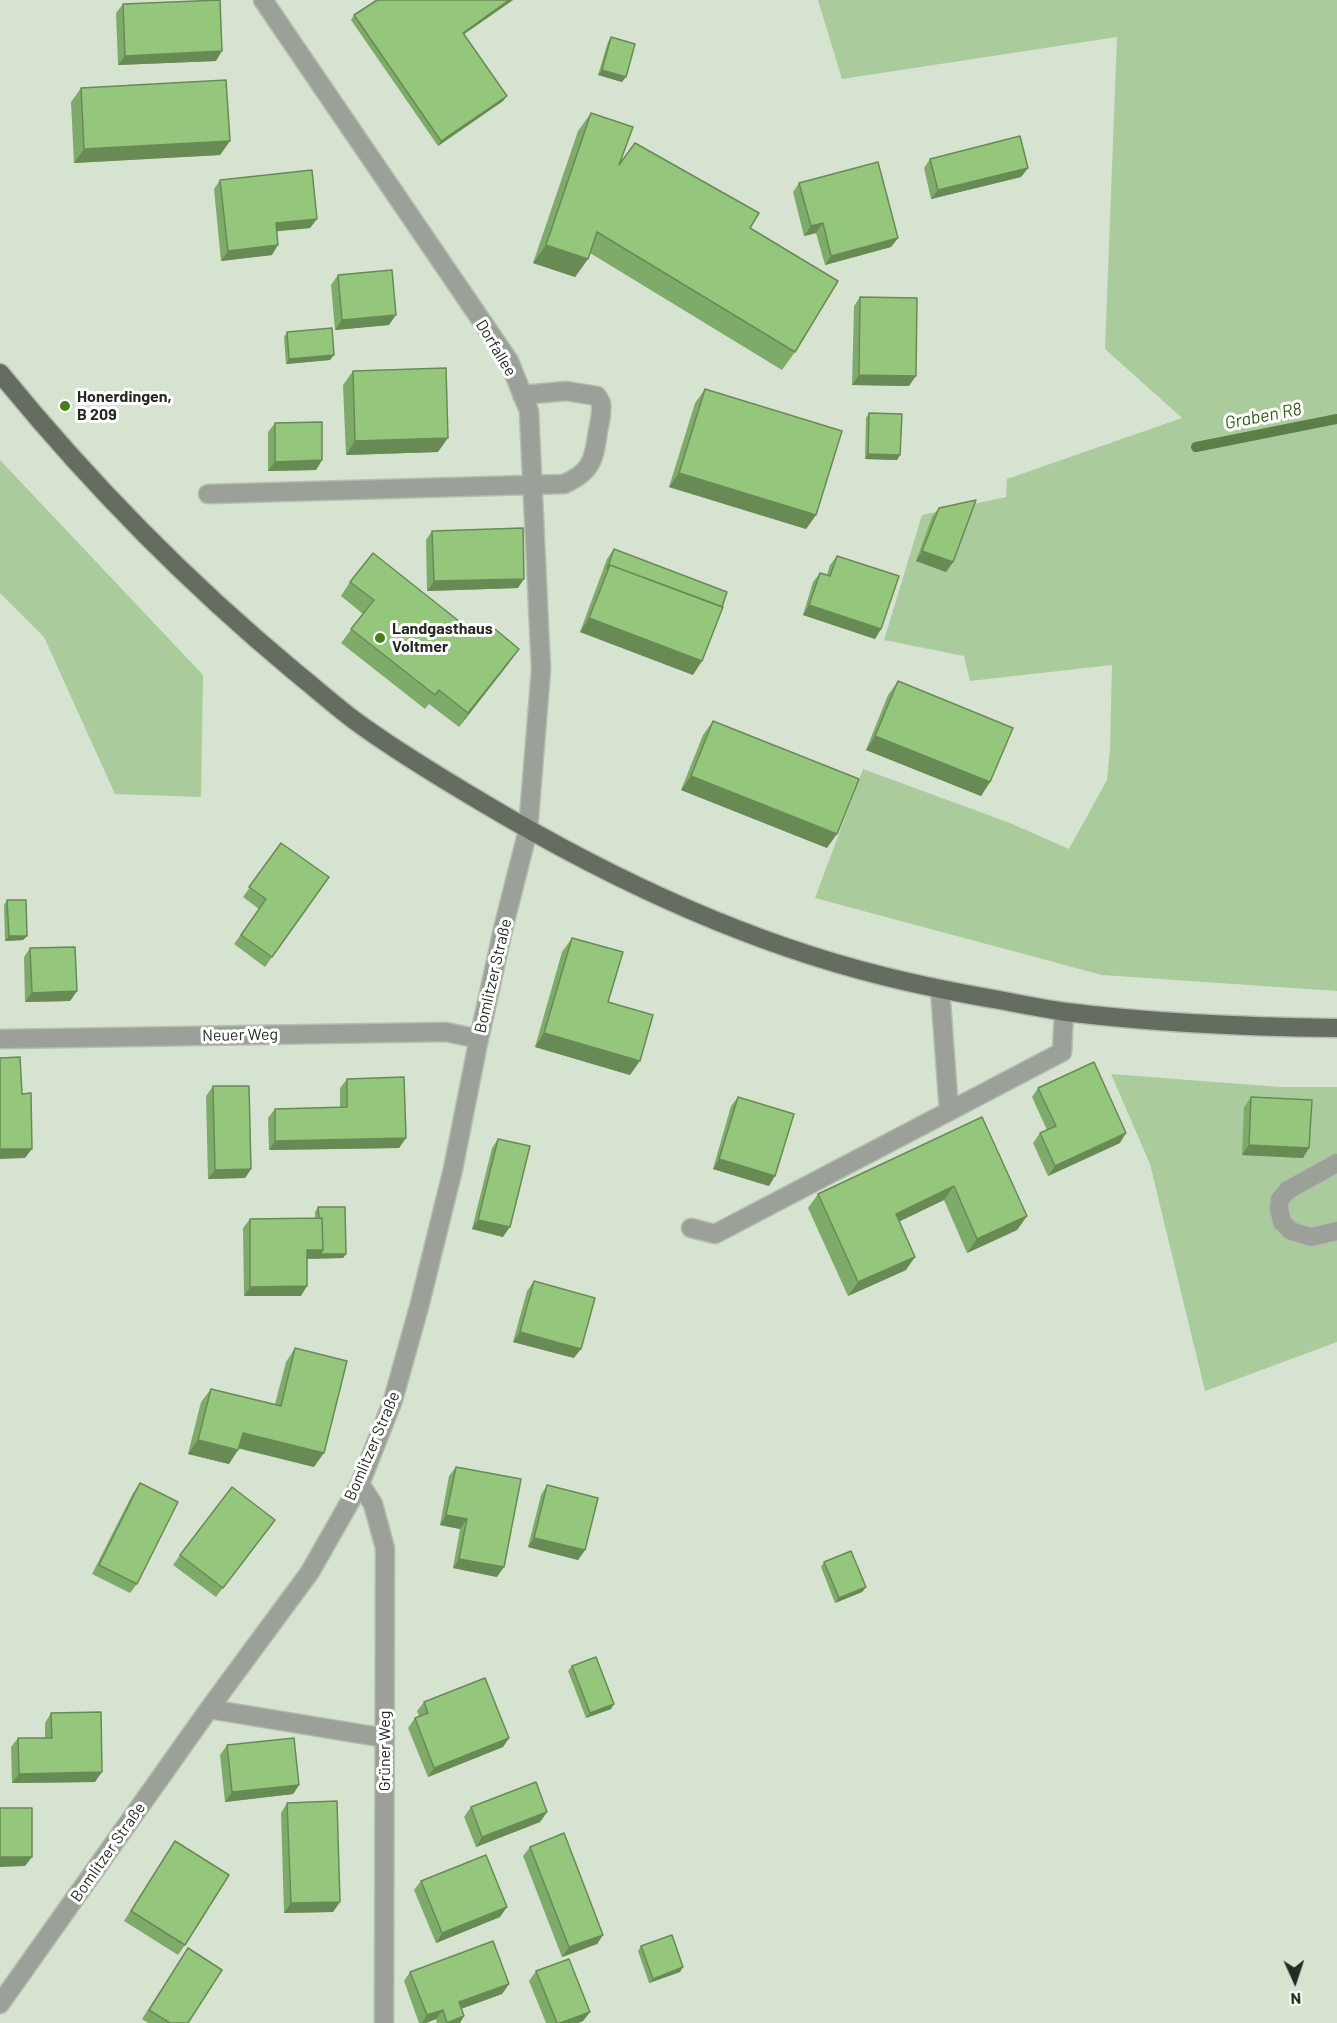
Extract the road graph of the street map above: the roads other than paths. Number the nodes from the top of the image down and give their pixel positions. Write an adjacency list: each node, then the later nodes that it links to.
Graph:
1 (263, 0): 3 (street, Dorfallee)
2 (0, 373): 6 (main road)
3 (522, 395): 4 (street, Dorfallee); 4 (street)
4 (532, 484): 5 (street); 6 (street, Dorfallee)
5 (208, 494)
6 (528, 830): 7 (main road); 10 (street, Bomlitzer Straße)
7 (940, 989): 8 (main road); 12 (street)
8 (1064, 1012): 9 (main road); 12 (street)
9 (1337, 1028)
10 (479, 1039): 11 (street, Neuer Weg); 16 (street, Bomlitzer Straße)
11 (0, 1040)
12 (949, 1111): 14 (street)
13 (1337, 1163): 15 (street)
14 (691, 1228)
15 (1337, 1231)
16 (360, 1485): 17 (street, Bomlitzer Straße); 18 (street, Grüner Weg)
17 (209, 1709): 18 (street); 19 (street, Bomlitzer Straße)
18 (385, 1738): 20 (street, Grüner Weg)
19 (0, 2004)
20 (384, 2023)

